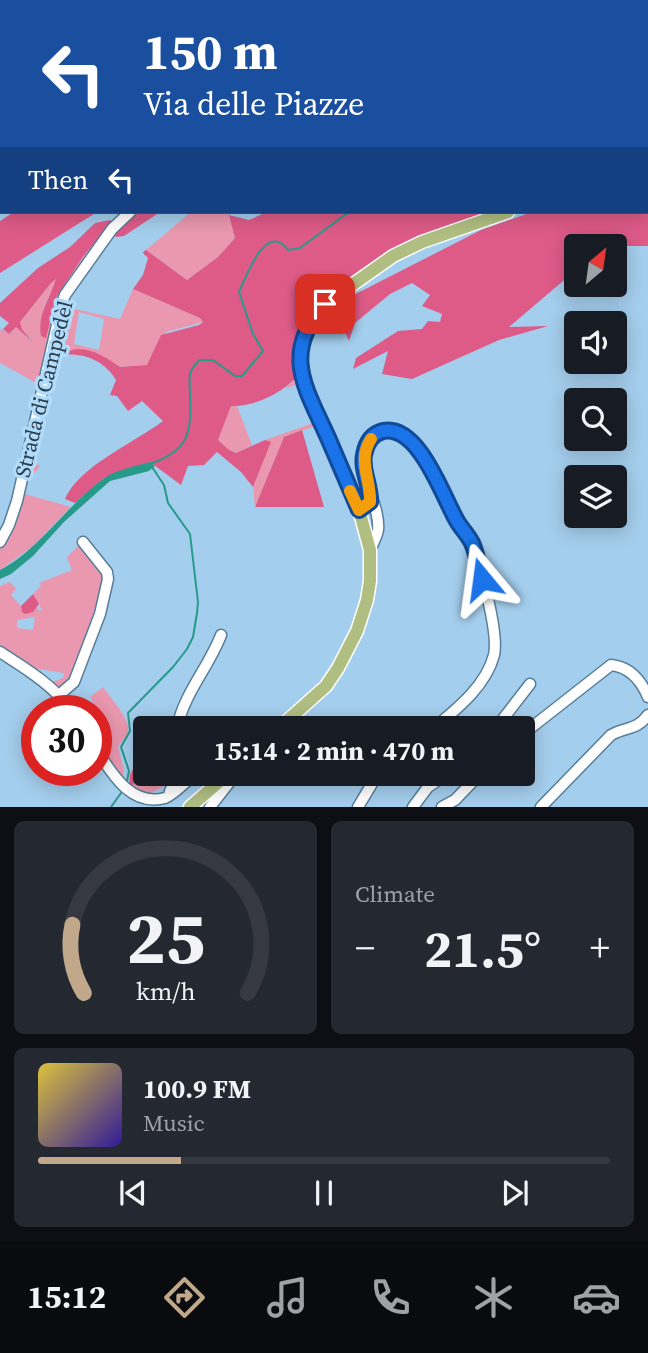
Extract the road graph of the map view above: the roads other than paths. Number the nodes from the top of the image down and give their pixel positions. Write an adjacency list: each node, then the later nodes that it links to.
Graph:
1 (128, 214): 5 (street, Strada di Campedèl)
2 (502, 214): 4 (main road)
3 (370, 490): 4 (street); 7 (street); 16 (street)
4 (359, 510): 7 (main road)
5 (0, 542)
6 (83, 542): 11 (street)
7 (370, 550): 15 (main road)
8 (221, 635): 14 (street)
9 (0, 652): 11 (street)
10 (530, 684): 17 (street)
11 (59, 695)
12 (648, 697): 18 (street)
13 (648, 715): 35 (street)
14 (180, 716)
15 (292, 716)
16 (446, 716)
17 (505, 716)
18 (535, 725)
19 (112, 774): 29 (street)
20 (173, 786): 29 (street)
21 (180, 786): 29 (street)
22 (214, 786): 30 (main road)
23 (227, 786): 31 (street)
24 (371, 786): 32 (street)
25 (424, 786): 28 (street)
26 (431, 786): 28 (street)
27 (468, 786): 34 (street)
28 (421, 794): 33 (street)
29 (167, 797)
30 (190, 807)
31 (210, 807)
32 (358, 807)
33 (413, 807)
34 (442, 807)
35 (541, 807)

